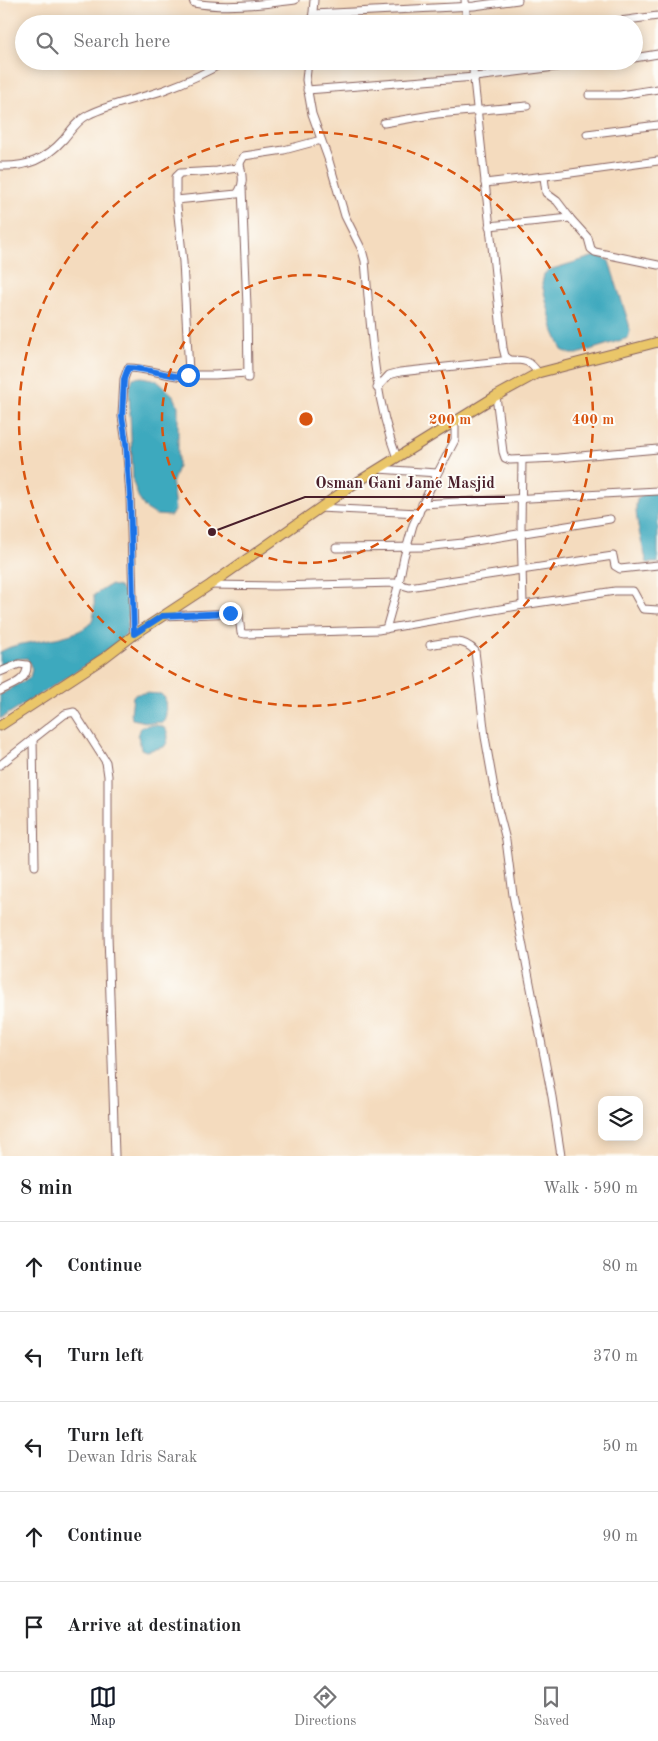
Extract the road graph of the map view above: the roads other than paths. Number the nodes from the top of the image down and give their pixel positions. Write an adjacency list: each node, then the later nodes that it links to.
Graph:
1 (193, 0): 2 (street)
2 (295, 0)
3 (314, 0): 6 (street)
4 (518, 0): 5 (street)
5 (465, 3): 6 (street)
6 (313, 14)
7 (658, 16): 8 (street)
8 (643, 18)
9 (658, 54): 10 (street)
10 (643, 56)
11 (210, 70): 27 (street)
12 (307, 70): 17 (street)
13 (474, 70): 15 (street)
14 (535, 70): 15 (street)
15 (475, 78): 17 (street); 20 (street)
16 (658, 89): 18 (street)
17 (307, 90): 24 (street)
18 (589, 95)
19 (527, 106): 20 (street)
20 (478, 109): 21 (street); 29 (street)
21 (384, 123)
22 (658, 125): 23 (street)
23 (587, 134)
24 (321, 140): 26 (street); 39 (street)
25 (658, 161): 28 (street)
26 (240, 164): 30 (street); 31 (street)
27 (0, 166)
28 (544, 177): 29 (street); 32 (street)
29 (485, 183): 33 (street)
30 (242, 188): 31 (street); 38 (street)
31 (176, 200): 38 (street)
32 (570, 218): 33 (street); 34 (street)
33 (489, 226): 36 (street)
34 (658, 265)
35 (658, 342): 37 (main road)
36 (510, 360): 37 (street); 39 (street)
37 (538, 373): 40 (main road)
38 (188, 375): 64 (street)
39 (377, 388): 43 (street)
40 (496, 396): 41 (main road); 44 (street)
41 (455, 422): 43 (main road); 46 (street)
42 (658, 449): 44 (street)
43 (397, 458): 45 (main road)
44 (522, 460): 48 (street)
45 (378, 470): 46 (street); 50 (main road)
46 (437, 473): 49 (street)
47 (658, 491): 48 (street)
48 (522, 499): 49 (street); 53 (street)
49 (422, 504): 51 (street)
50 (319, 508): 51 (street); 59 (main road)
51 (418, 513): 54 (street)
52 (610, 519): 53 (street)
53 (521, 533): 54 (street); 57 (street)
54 (407, 547): 55 (street); 58 (street)
55 (336, 548)
56 (658, 565): 57 (street)
57 (521, 570): 58 (street); 60 (street)
58 (399, 583): 59 (street); 63 (street)
59 (210, 585): 62 (main road)
60 (523, 605): 61 (street); 63 (street)
61 (658, 610)
62 (162, 616): 63 (street); 64 (main road)
63 (386, 629)
64 (134, 634): 68 (main road)
65 (430, 645): 73 (street)
66 (0, 672): 67 (street)
67 (0, 691)
68 (0, 726)
69 (33, 739): 70 (street); 71 (street); 72 (street)
70 (0, 765)
71 (35, 866)
72 (115, 1156)
73 (561, 1156)

